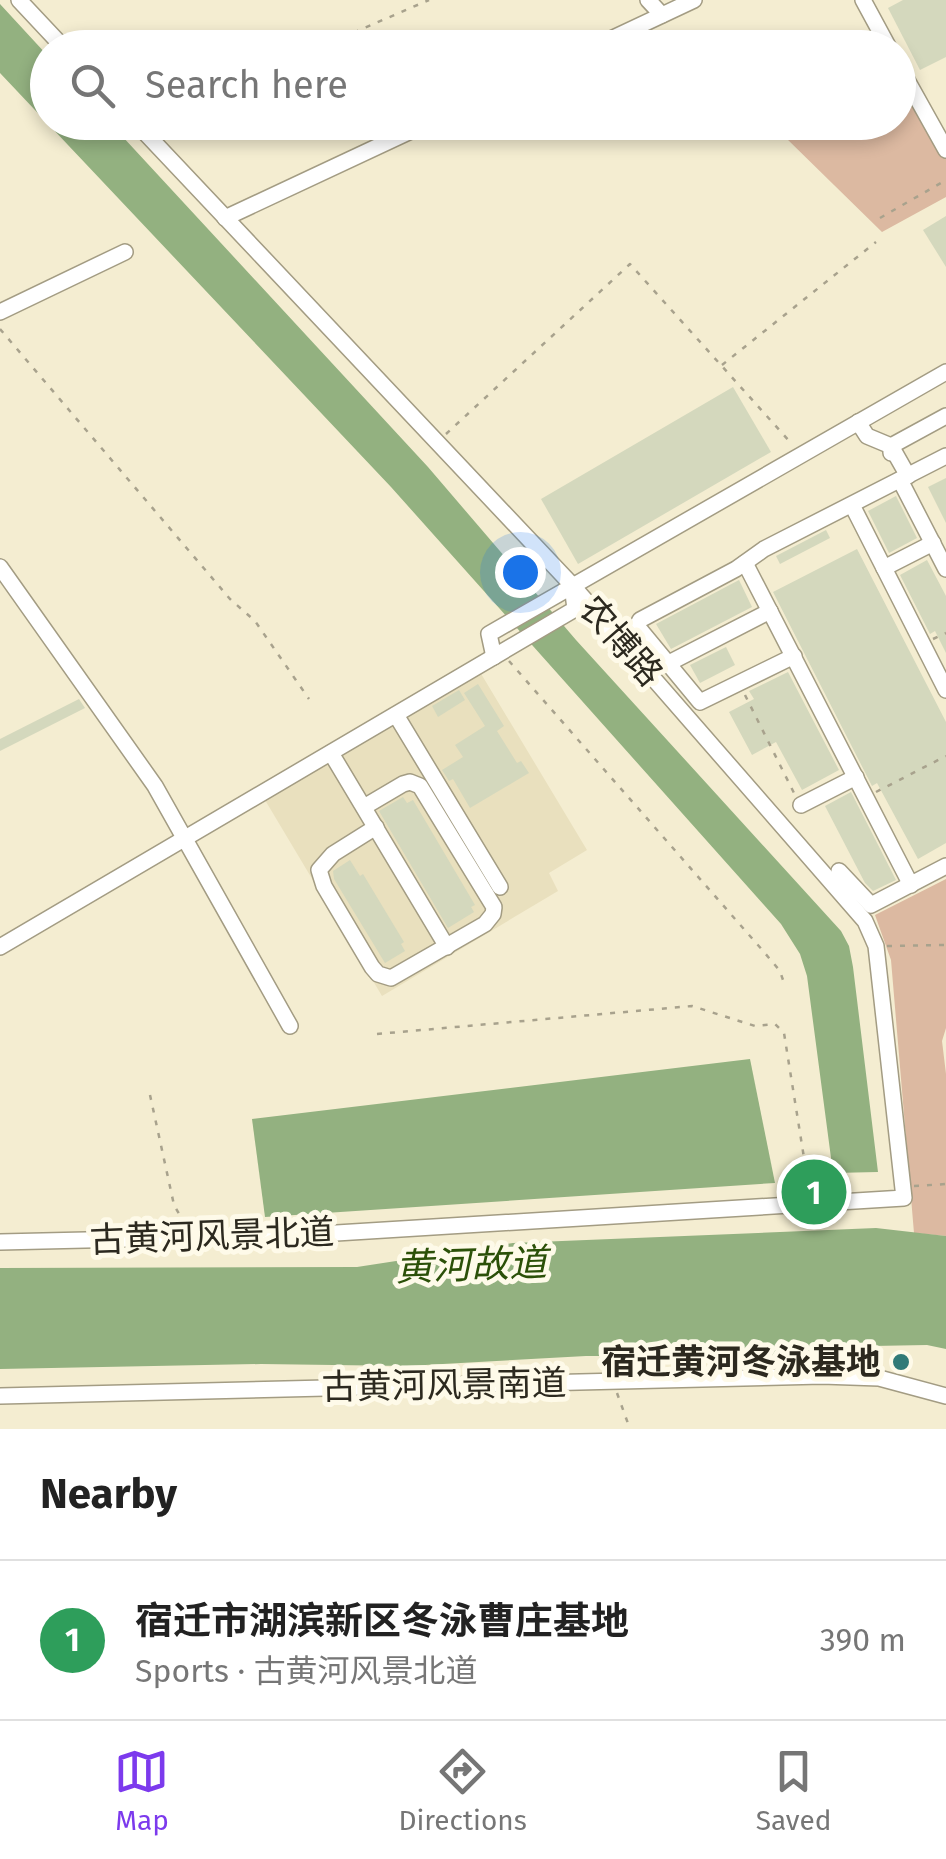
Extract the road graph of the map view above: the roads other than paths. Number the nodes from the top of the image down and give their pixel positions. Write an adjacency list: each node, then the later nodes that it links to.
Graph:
1 (19, 0): 6 (street)
2 (648, 0): 5 (street)
3 (694, 0): 5 (street)
4 (863, 0): 8 (street)
5 (662, 14): 7 (street)
6 (47, 30)
7 (629, 30)
8 (879, 30)
9 (916, 96): 12 (street)
10 (152, 140): 13 (street, 农博路)
11 (392, 140): 13 (street)
12 (946, 150)
13 (225, 218): 28 (street, 农博路)
14 (125, 252): 15 (street)
15 (0, 312)
16 (946, 372): 18 (street)
17 (946, 416): 19 (street)
18 (858, 422): 19 (street); 28 (street)
19 (891, 451): 21 (street)
20 (946, 456): 21 (street)
21 (904, 478): 22 (street); 23 (street)
22 (852, 505): 24 (street); 26 (street)
23 (932, 543): 26 (street); 27 (street)
24 (745, 563): 29 (street); 32 (street)
25 (0, 567): 40 (street)
26 (884, 568): 33 (street)
27 (946, 569)
28 (565, 589): 30 (street); 30 (street); 48 (street, 农博路)
29 (770, 610): 31 (street); 32 (street)
30 (498, 655): 34 (street)
31 (794, 656): 32 (street); 36 (street)
32 (666, 664)
33 (946, 690)
34 (396, 715): 35 (street); 44 (street)
35 (331, 753): 38 (street); 40 (street)
36 (856, 776): 37 (street); 43 (street)
37 (800, 805)
38 (364, 807): 39 (street); 46 (street)
39 (376, 828): 46 (street); 46 (street)
40 (186, 838): 45 (street); 47 (street)
41 (946, 866): 43 (street)
42 (840, 871): 43 (street)
43 (911, 884)
44 (500, 888)
45 (0, 947)
46 (446, 947)
47 (290, 1026)
48 (903, 1192): 49 (street, 古黄河风景北道)
49 (0, 1242)
50 (0, 1396): 51 (street, 古黄河风景南道)
51 (946, 1396)

